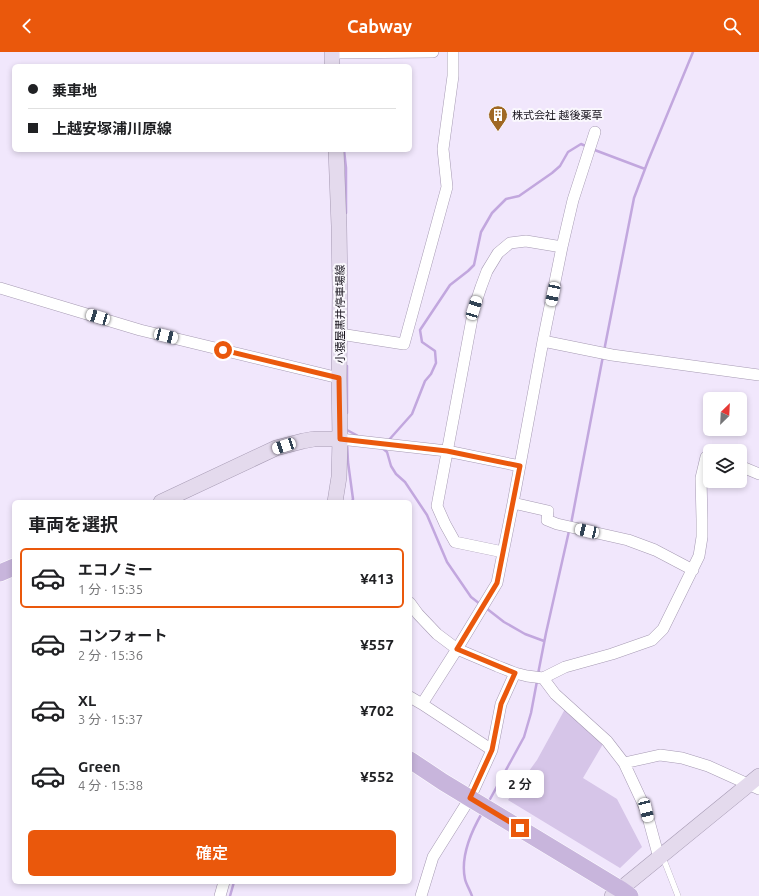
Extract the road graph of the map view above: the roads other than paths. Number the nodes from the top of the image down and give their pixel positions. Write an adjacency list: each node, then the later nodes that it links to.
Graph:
1 (433, 52): 3 (street)
2 (453, 52): 8 (street)
3 (332, 57)
4 (595, 132): 6 (street)
5 (336, 152): 8 (main road, 小猿屋黒井停車場線)
6 (562, 247): 9 (street); 13 (street)
7 (0, 288): 11 (street)
8 (340, 334): 11 (main road, 小猿屋黒井停車場線)
9 (543, 341): 10 (street); 14 (street)
10 (759, 375)
11 (339, 378): 12 (main road, 小猿屋黒井停車場線)
12 (340, 439): 13 (street); 18 (main road); 19 (main road, 小猿屋黒井停車場線)
13 (447, 451): 14 (street); 21 (street)
14 (520, 466): 20 (street)
15 (747, 469): 17 (street)
16 (703, 470): 23 (street)
17 (759, 474)
18 (165, 500)
19 (335, 500)
20 (514, 503): 21 (street); 23 (street)
21 (503, 552): 26 (street)
22 (12, 568): 24 (main road)
23 (693, 570): 28 (street)
24 (0, 573)
25 (412, 605): 26 (street)
26 (457, 649): 27 (street); 30 (street)
27 (515, 673): 28 (street); 31 (street)
28 (543, 678): 33 (street)
29 (412, 698): 30 (street)
30 (422, 704): 31 (street)
31 (492, 750): 35 (street)
32 (412, 761): 35 (main road)
33 (624, 763): 34 (street); 36 (street)
34 (756, 783): 36 (main road)
35 (470, 798): 38 (main road); 40 (street)
36 (660, 856): 38 (main road); 41 (lane)
37 (223, 884): 39 (street)
38 (621, 894)
39 (220, 896)
40 (421, 896)
41 (678, 896)

